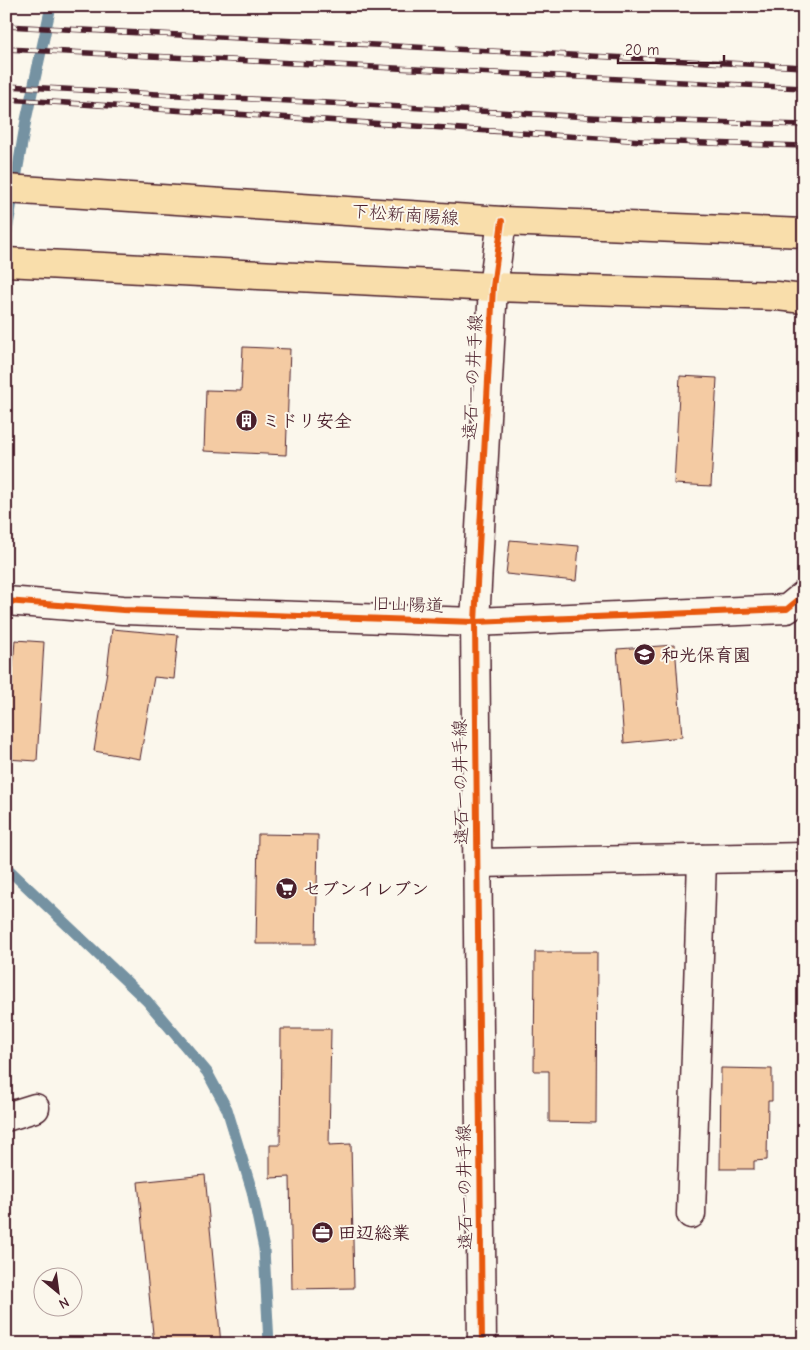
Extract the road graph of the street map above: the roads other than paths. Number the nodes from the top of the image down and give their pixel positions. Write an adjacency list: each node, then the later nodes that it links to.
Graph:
1 (6, 189): 2 (main road, 下松新南陽線)
2 (502, 222): 3 (main road, 下松新南陽線); 5 (street, 遠石一の井手線)
3 (804, 233)
4 (15, 262): 5 (main road)
5 (493, 286): 6 (main road); 9 (street, 遠石一の井手線)
6 (804, 299)
7 (804, 595): 9 (street, 旧山陽道)
8 (6, 601): 9 (street, 旧山陽道)
9 (474, 622): 12 (street, 遠石一の井手線)
10 (804, 857): 11 (street)
11 (702, 858): 12 (street); 15 (street)
12 (478, 863): 16 (street, 遠石一の井手線)
13 (35, 1108): 14 (street)
14 (6, 1117)
15 (691, 1214)
16 (482, 1344)

